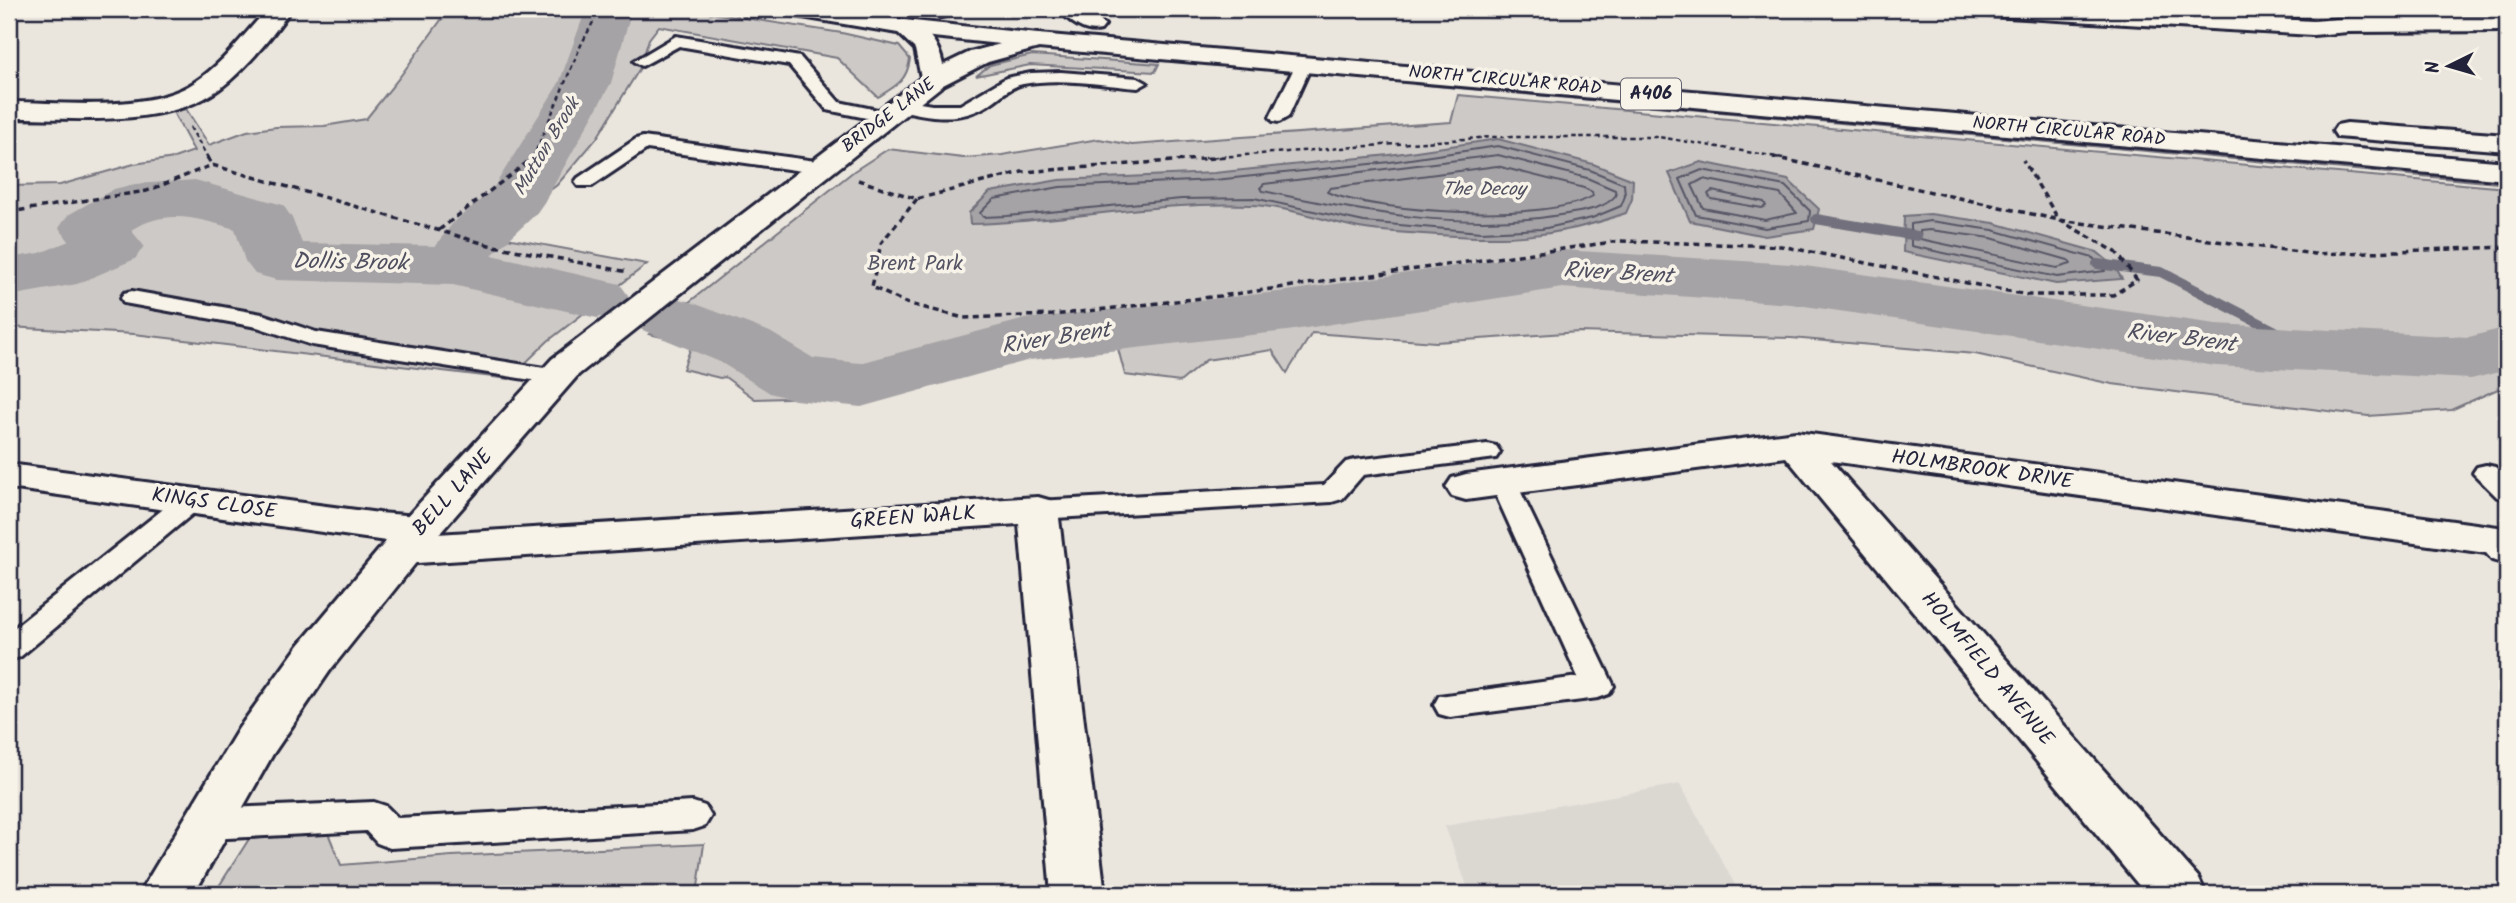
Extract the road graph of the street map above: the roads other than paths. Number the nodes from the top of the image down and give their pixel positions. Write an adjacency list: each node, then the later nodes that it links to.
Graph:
1 (280, 9): 17 (main road)
2 (796, 9): 11 (main road, NORTH CIRCULAR ROAD / A406)
3 (940, 9): 9 (main road, NORTH CIRCULAR ROAD / A406)
4 (1070, 9): 9 (main road)
5 (1991, 9): 7 (main road)
6 (2321, 9): 10 (main road)
7 (2083, 12): 10 (main road)
8 (2507, 24): 10 (main road)
9 (1093, 25): 20 (main road, NORTH CIRCULAR ROAD / A406)
10 (2348, 25)
11 (904, 27): 12 (main road, NORTH CIRCULAR ROAD / A406); 15 (main road)
12 (1038, 41): 14 (main road, NORTH CIRCULAR ROAD / A406); 15 (main road, BRIDGE LANE)
13 (642, 61): 18 (lane)
14 (1304, 64): 19 (lane); 24 (main road, NORTH CIRCULAR ROAD / A406)
15 (934, 80): 18 (main road, BRIDGE LANE)
16 (1138, 83): 18 (lane)
17 (9, 110)
18 (894, 111): 23 (main road, BRIDGE LANE)
19 (1279, 117)
20 (2207, 120)
21 (2316, 128): 22 (main road)
22 (2507, 143)
23 (823, 168): 25 (lane); 27 (main road, BELL LANE)
24 (2507, 171)
25 (585, 183)
26 (132, 299): 27 (lane)
27 (557, 377): 35 (main road, BELL LANE)
28 (1796, 444): 30 (main road, HOLMBROOK DRIVE); 36 (main road, HOLMBROOK DRIVE); 43 (main road, HOLMFIELD AVENUE)
29 (2486, 473): 32 (lane)
30 (1486, 474): 34 (lane); 38 (lane)
31 (9, 476): 33 (main road, KINGS CLOSE)
32 (2507, 491)
33 (191, 500): 35 (main road, KINGS CLOSE); 37 (lane)
34 (1038, 510): 35 (main road, GREEN WALK); 42 (main road)
35 (411, 540): 40 (main road, BELL LANE)
36 (2503, 546)
37 (9, 649)
38 (1450, 705)
39 (693, 816): 40 (lane)
40 (207, 824): 41 (main road, BELL LANE)
41 (166, 894)
42 (1078, 894)
43 (2179, 894)

